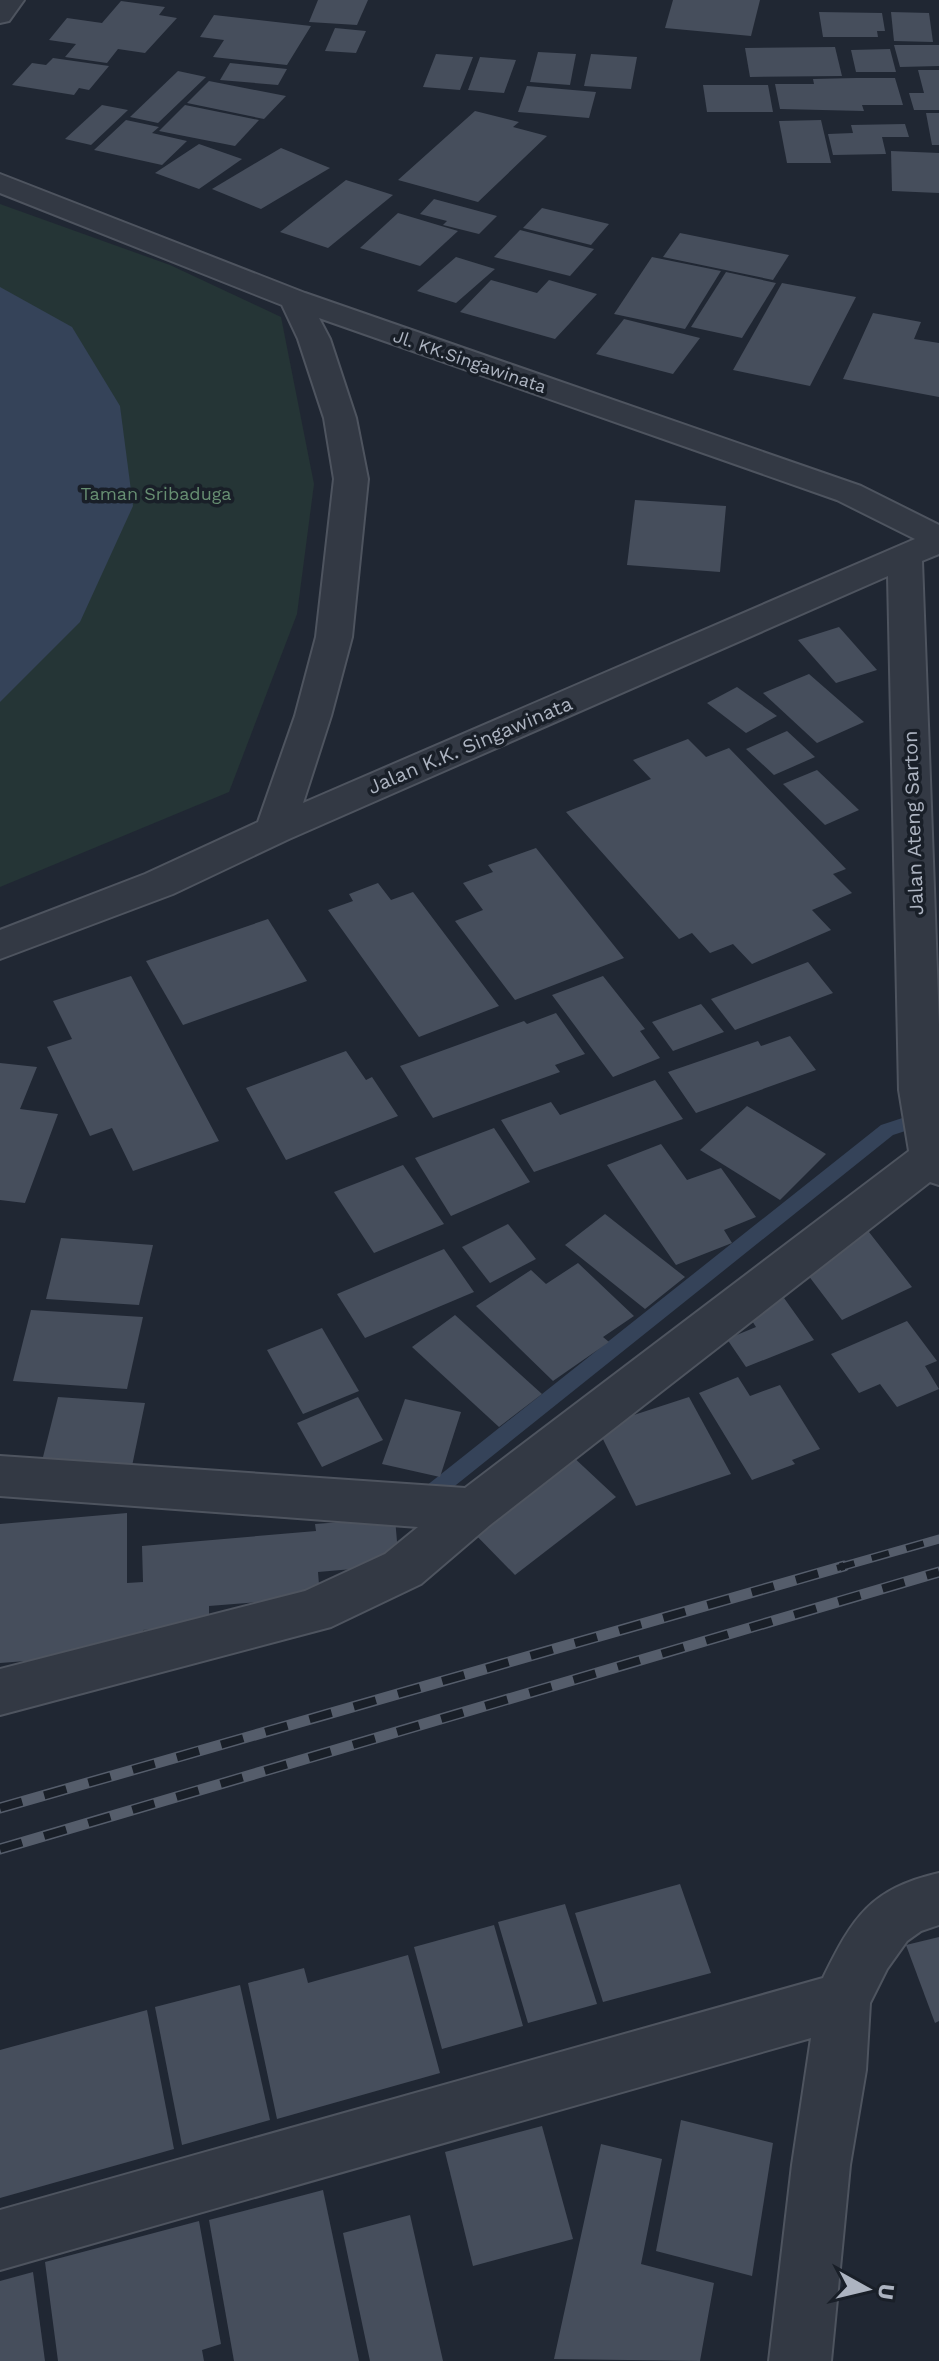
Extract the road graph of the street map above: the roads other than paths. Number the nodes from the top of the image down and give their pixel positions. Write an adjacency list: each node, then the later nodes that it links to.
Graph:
1 (11, 0): 2 (street)
2 (0, 15)
3 (0, 183): 4 (street, Jl. KK.Singawinata)
4 (294, 299): 5 (street, Jl. KK.Singawinata); 6 (street)
5 (928, 545): 6 (street, Jalan K.K. Singawinata); 8 (street, Jalan Ateng Sarton)
6 (275, 830): 7 (street, Jalan K.K. Singawinata)
7 (0, 945)
8 (933, 1154): 10 (street)
9 (0, 1476): 10 (street)
10 (473, 1510): 11 (street)
11 (0, 1692)
12 (939, 1899): 13 (street)
13 (842, 2001): 14 (street); 15 (street)
14 (0, 2240)
15 (800, 2361)

